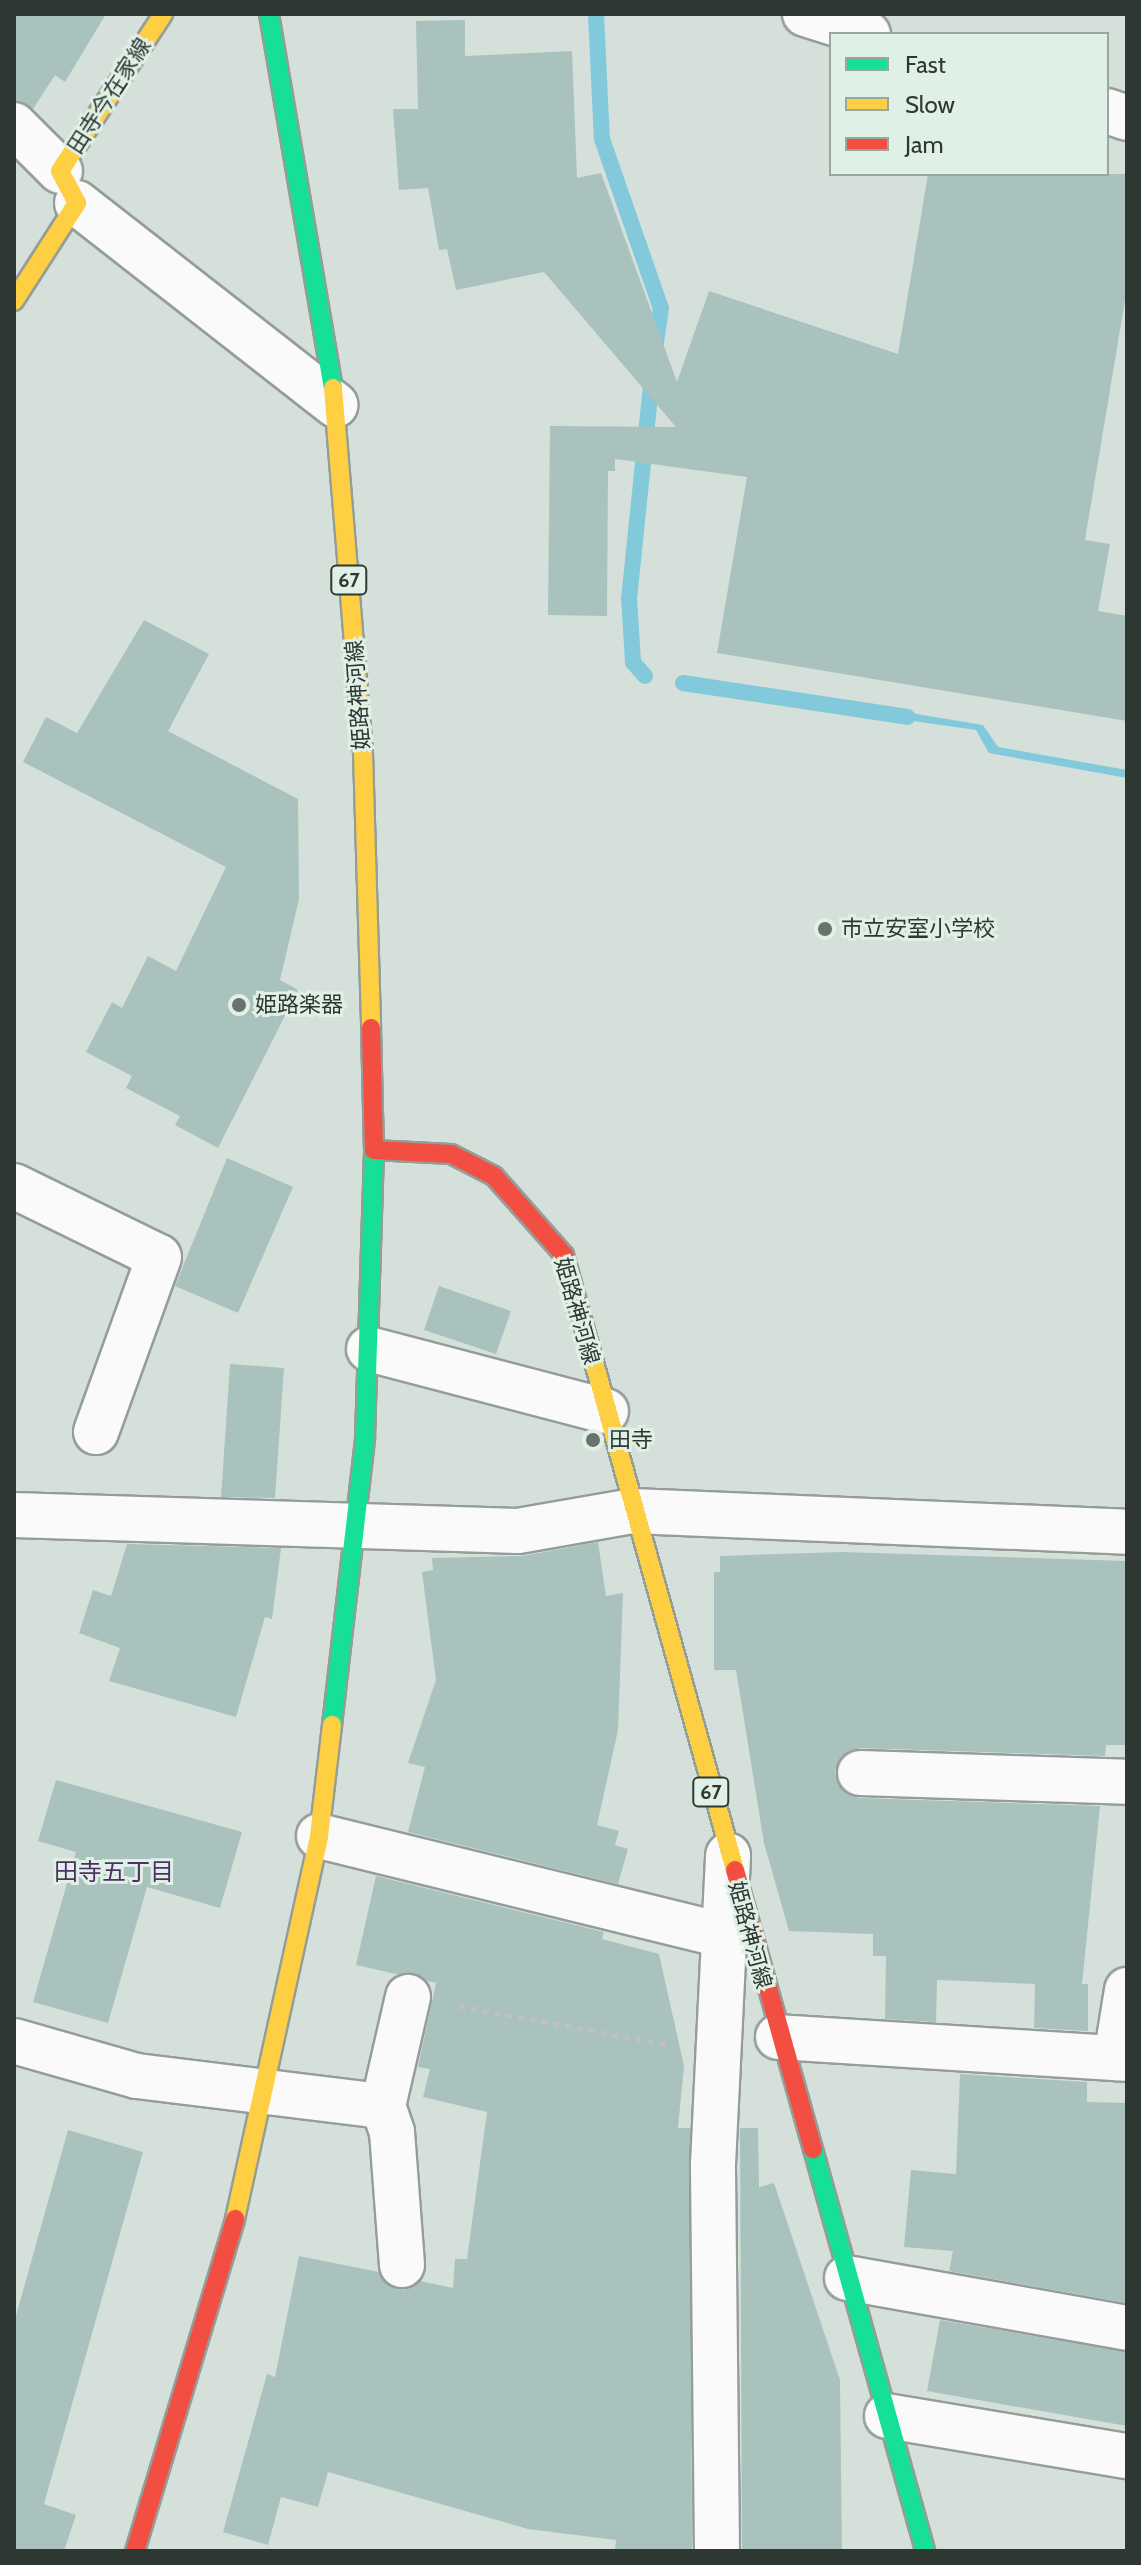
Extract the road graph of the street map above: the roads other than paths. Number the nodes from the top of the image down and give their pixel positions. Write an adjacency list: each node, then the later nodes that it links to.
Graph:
1 (163, 14): 6 (main road, 田寺今在家線)
2 (269, 14): 8 (main road, 姫路神河線 / 67)
3 (808, 14): 4 (street)
4 (862, 32)
5 (14, 125): 6 (street)
6 (69, 187): 7 (main road, 田寺今在家線); 8 (street)
7 (14, 301)
8 (336, 405): 9 (main road, 姫路神河線 / 67)
9 (374, 1150): 11 (main road); 12 (main road, 姫路神河線 / 67)
10 (14, 1186): 13 (street)
11 (369, 1349): 12 (street); 16 (main road)
12 (606, 1411): 14 (main road, 姫路神河線 / 67)
13 (96, 1432)
14 (633, 1511): 16 (street); 17 (street); 21 (main road, 姫路神河線 / 67)
15 (14, 1515): 16 (street)
16 (357, 1526): 20 (main road)
17 (1127, 1532)
18 (860, 1773): 19 (street)
19 (1127, 1782)
20 (319, 1836): 22 (street); 28 (main road)
21 (728, 1855): 22 (street); 25 (main road, 姫路神河線 / 67)
22 (721, 1935): 36 (street)
23 (1127, 1990): 27 (street)
24 (408, 1997): 29 (street)
25 (778, 2037): 27 (street); 31 (main road, 姫路神河線 / 67)
26 (14, 2041): 28 (street)
27 (1122, 2059)
28 (267, 2093): 29 (street); 35 (main road)
29 (383, 2106): 30 (street)
30 (402, 2265)
31 (847, 2278): 32 (street); 33 (main road, 姫路神河線 / 67)
32 (1127, 2328)
33 (887, 2416): 34 (street); 37 (main road, 姫路神河線 / 67)
34 (1127, 2456)
35 (135, 2551)
36 (717, 2551)
37 (925, 2551)

